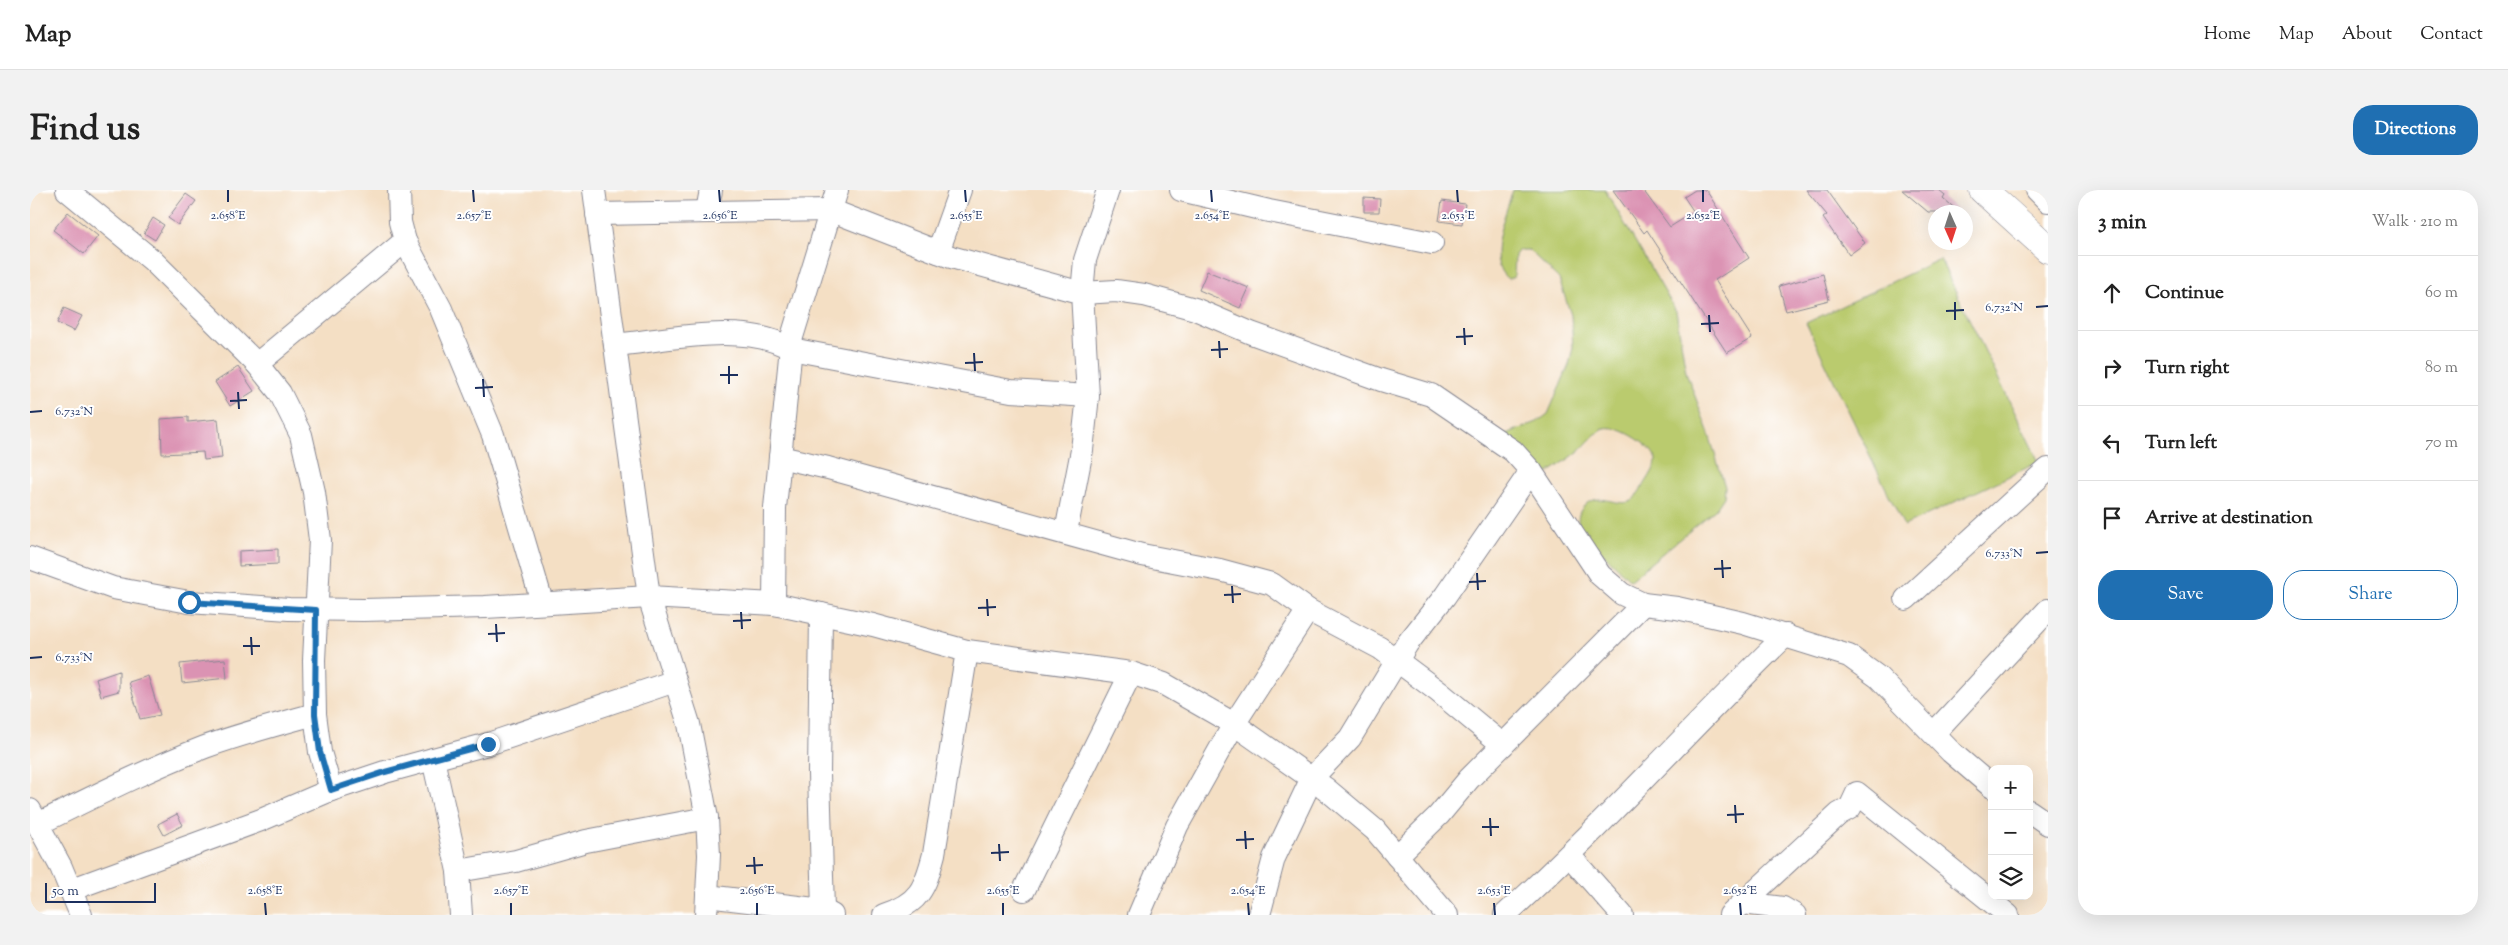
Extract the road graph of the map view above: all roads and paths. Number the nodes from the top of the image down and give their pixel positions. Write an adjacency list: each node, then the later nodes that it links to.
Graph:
1 (67, 190): 20 (street)
2 (399, 190): 13 (street)
3 (594, 190): 12 (street)
4 (960, 190): 16 (street)
5 (1108, 190): 17 (street)
6 (1181, 190): 14 (street)
7 (1983, 190): 15 (main road)
8 (2037, 190): 11 (street)
9 (833, 200): 10 (street); 16 (street); 19 (street)
10 (709, 201): 12 (street)
11 (2048, 201)
12 (597, 214): 18 (street)
13 (406, 241): 20 (street); 29 (street)
14 (1432, 243)
15 (2048, 249)
16 (938, 252): 17 (street)
17 (1082, 293): 21 (street); 24 (street)
18 (614, 345): 19 (street); 27 (street)
19 (791, 349): 21 (street); 22 (street)
20 (257, 364): 32 (street)
21 (1088, 396): 25 (street)
22 (780, 458): 25 (street); 30 (street)
23 (2048, 469): 28 (street)
24 (1531, 471): 31 (street); 38 (street)
25 (1066, 532): 33 (street)
26 (30, 558): 32 (street)
27 (649, 597): 29 (street); 30 (street); 40 (street)
28 (1906, 599)
29 (542, 602): 32 (street)
30 (774, 604): 35 (street)
31 (1643, 604): 36 (street); 44 (street)
32 (316, 610): 41 (street)
33 (1308, 610): 38 (street); 42 (street)
34 (2048, 610): 43 (street)
35 (821, 614): 37 (street); 61 (street)
36 (1786, 636): 43 (street); 53 (street)
37 (967, 651): 39 (street); 59 (street)
38 (1398, 662): 44 (street); 46 (street)
39 (1131, 673): 42 (street); 57 (street)
40 (675, 681): 45 (street); 51 (street)
41 (315, 714): 48 (street); 50 (street)
42 (1234, 724): 46 (street); 65 (street)
43 (1934, 733): 47 (street)
44 (1503, 745): 54 (street)
45 (433, 759): 48 (street); 55 (street)
46 (1312, 778): 54 (street); 66 (street)
47 (1988, 783)
48 (331, 790): 56 (street)
49 (2033, 814): 52 (street)
50 (34, 817): 56 (street)
51 (707, 818): 55 (street); 58 (street)
52 (2048, 824)
53 (1570, 855): 68 (street); 69 (street)
54 (1397, 856): 67 (street)
55 (458, 871): 63 (street)
56 (70, 890): 62 (street)
57 (1024, 890)
58 (707, 906): 61 (street)
59 (913, 909): 64 (street)
60 (1737, 909): 70 (street); 71 (street)
61 (827, 912)
62 (81, 915)
63 (461, 915)
64 (884, 915)
65 (1139, 915)
66 (1259, 915)
67 (1447, 915)
68 (1505, 915)
69 (1622, 915)
70 (1795, 915)
71 (2008, 915)

